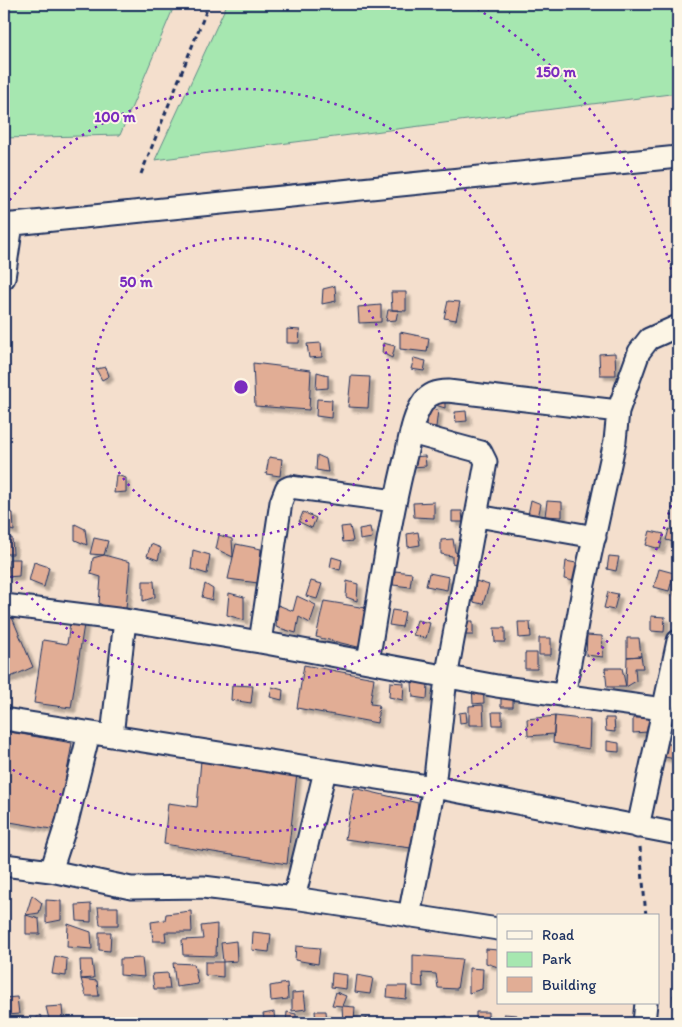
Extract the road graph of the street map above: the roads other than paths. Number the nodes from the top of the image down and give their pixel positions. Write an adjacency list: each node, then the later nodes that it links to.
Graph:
1 (678, 156): 2 (street)
2 (8, 225): 3 (street)
3 (4, 278)
4 (678, 326): 5 (street)
5 (618, 411): 6 (street); 9 (street)
6 (411, 433): 7 (street); 8 (street)
7 (395, 501): 13 (street); 14 (street)
8 (478, 516): 9 (street); 15 (street)
9 (595, 538): 16 (street)
10 (4, 605): 11 (street)
11 (125, 620): 13 (street); 20 (street)
12 (678, 641): 17 (street)
13 (260, 642): 14 (street)
14 (368, 661): 15 (street)
15 (446, 678): 16 (street); 22 (street)
16 (564, 696): 17 (street)
17 (663, 709): 23 (street)
18 (4, 719): 19 (street)
19 (89, 732): 20 (street); 26 (street)
20 (112, 736): 21 (street)
21 (325, 771): 22 (street); 27 (street)
22 (434, 787): 23 (street); 28 (street)
23 (638, 827): 24 (street)
24 (678, 834)
25 (4, 865): 26 (street)
26 (52, 871): 27 (street)
27 (294, 898): 28 (street)
28 (409, 916): 29 (street)
29 (497, 929)
30 (646, 1004): 31 (street)
31 (644, 1023)

